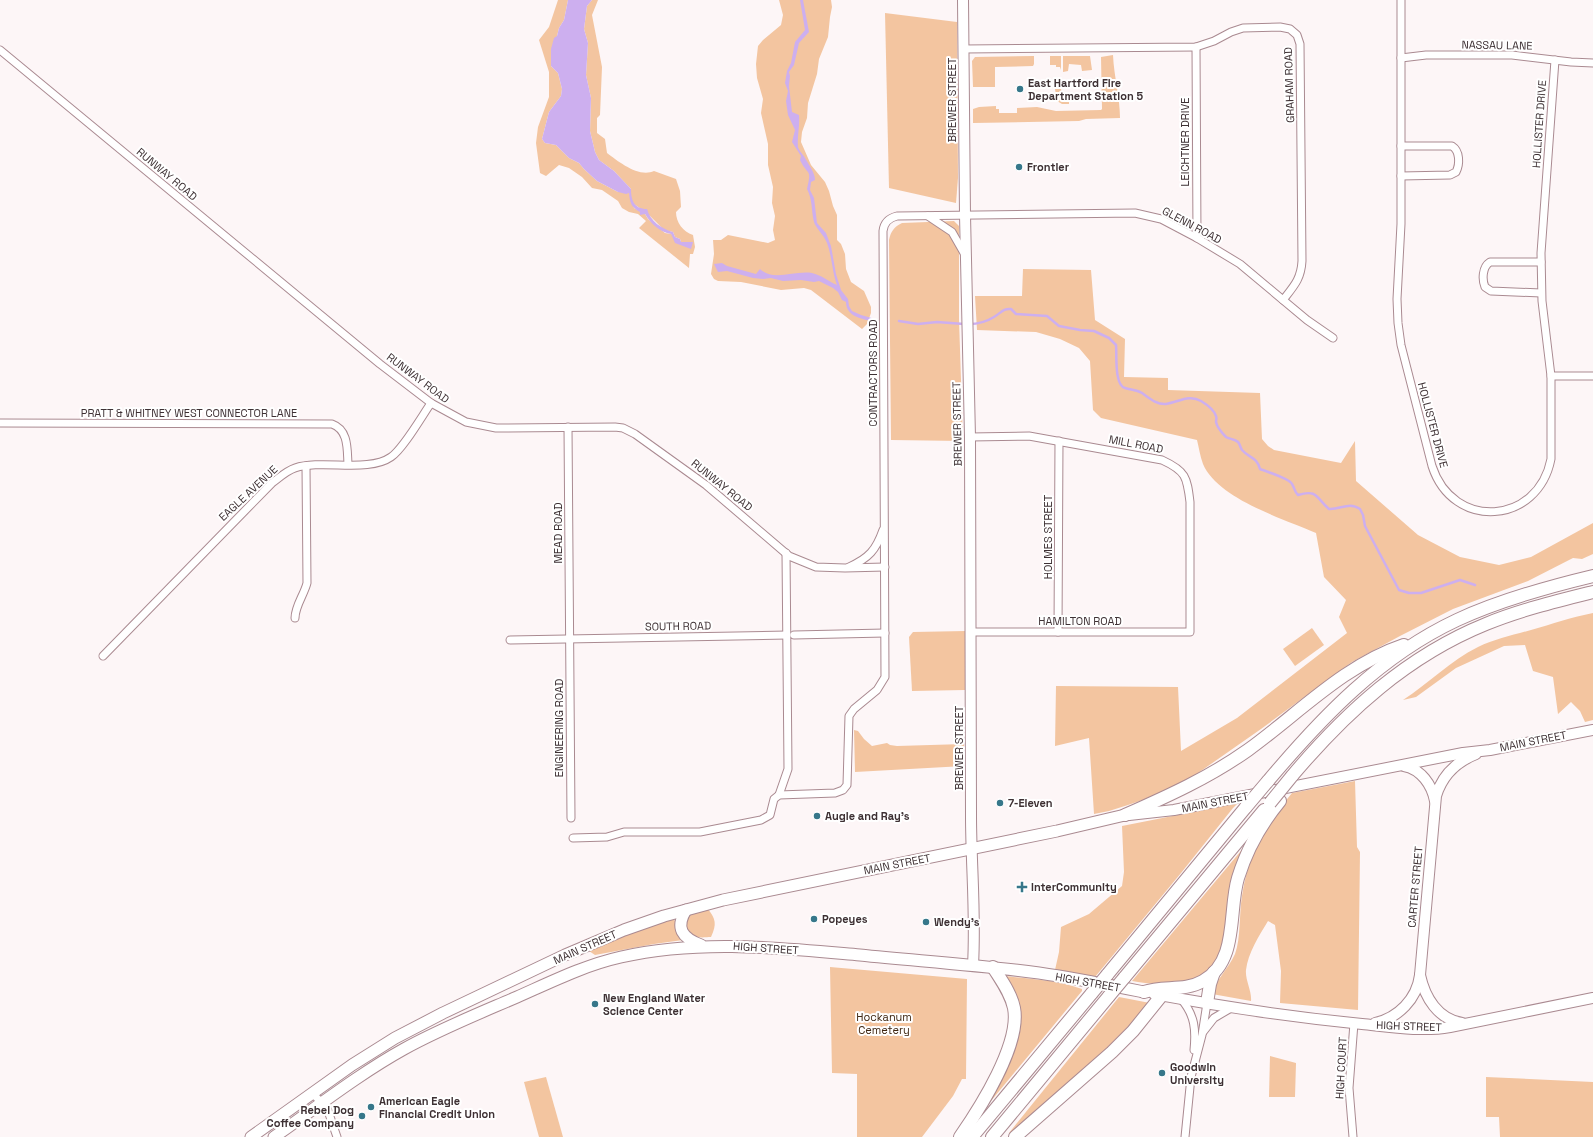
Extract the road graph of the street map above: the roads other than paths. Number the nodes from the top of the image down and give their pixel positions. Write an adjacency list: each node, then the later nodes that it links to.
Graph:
1 (963, 0): 4 (main road, BREWER STREET)
2 (1401, 0): 6 (street, HOLLISTER DRIVE)
3 (1196, 47): 4 (street, GRAHAM ROAD); 13 (street, LEICHTNER DRIVE); 17 (street, GRAHAM ROAD)
4 (964, 49): 11 (main road, BREWER STREET)
5 (0, 50): 21 (street, RUNWAY ROAD)
6 (1401, 58): 7 (street, NASSAU LANE); 9 (street, HOLLISTER DRIVE)
7 (1555, 60): 8 (street, NASSAU LANE); 15 (street, HOLLISTER DRIVE)
8 (1593, 63)
9 (1401, 146): 10 (street, HOLLISTER DRIVE); 10 (street)
10 (1401, 176): 19 (street, HOLLISTER DRIVE)
11 (965, 215): 12 (street, CONTRACTORS ROAD); 13 (street, GLENN ROAD); 14 (main road, BREWER STREET)
12 (927, 216): 14 (street); 28 (street, CONTRACTORS ROAD)
13 (1197, 238): 17 (street, GLENN ROAD)
14 (966, 257): 24 (main road, BREWER STREET)
15 (1541, 262): 16 (street, HOLLISTER DRIVE); 16 (street)
16 (1541, 292): 19 (street, HOLLISTER DRIVE)
17 (1283, 300): 18 (street, GLENN ROAD)
18 (1333, 338)
19 (1551, 376): 20 (street)
20 (1593, 376)
21 (431, 403): 23 (street, RUNWAY ROAD); 26 (street, EAGLE AVENUE)
22 (0, 423): 26 (street, PRATT & WHITNEY WEST CONNECTOR LANE)
23 (568, 427): 29 (street, RUNWAY ROAD); 40 (street, MEAD ROAD)
24 (970, 437): 25 (street, MILL ROAD); 35 (main road, BREWER STREET)
25 (1059, 441): 36 (street, HOLMES STREET); 37 (street, MILL ROAD)
26 (348, 464): 27 (street, EAGLE AVENUE)
27 (306, 466): 34 (street); 43 (street, EAGLE AVENUE)
28 (884, 524): 30 (street, CONTRACTORS ROAD); 31 (street)
29 (786, 553): 31 (street, RUNWAY ROAD); 39 (street)
30 (885, 567): 31 (street, RUNWAY ROAD); 38 (street, CONTRACTORS ROAD)
31 (845, 568)
32 (1593, 576): 42 (highway)
33 (1593, 592): 49 (highway, bridge)
34 (295, 618)
35 (970, 632): 36 (street, HAMILTON ROAD); 53 (main road, BREWER STREET)
36 (1058, 632): 37 (street, HAMILTON ROAD)
37 (1190, 632)
38 (885, 633): 39 (street, SOUTH ROAD); 47 (street, CONTRACTORS ROAD)
39 (790, 635): 40 (street, SOUTH ROAD); 47 (street)
40 (569, 639): 41 (street, SOUTH ROAD); 51 (street, ENGINEERING ROAD)
41 (510, 640)
42 (1418, 641): 50 (highway); 81 (highway, bridge)
43 (103, 656)
44 (1593, 730): 45 (main road, MAIN STREET)
45 (1490, 750): 46 (main road, MAIN STREET); 48 (main road, CARTER STREET)
46 (1399, 766): 48 (main road, CARTER STREET); 50 (main road, MAIN STREET)
47 (779, 795): 52 (street)
48 (1435, 801): 61 (main road, CARTER STREET)
49 (1275, 802): 60 (highway); 82 (highway, bridge)
50 (1125, 815): 53 (main road, MAIN STREET)
51 (571, 818)
52 (573, 838)
53 (972, 849): 54 (main road, MAIN STREET); 57 (main road, BREWER STREET)
54 (686, 910): 55 (main road); 56 (main road, MAIN STREET)
55 (704, 946): 57 (main road, HIGH STREET); 59 (main road, HIGH STREET)
56 (575, 950): 59 (main road); 72 (main road, MAIN STREET)
57 (973, 965): 58 (main road, HIGH STREET)
58 (993, 967): 62 (main road, HIGH STREET); 80 (highway)
59 (582, 969): 73 (main road, MAIN STREET)
60 (1214, 972): 62 (highway); 66 (highway)
61 (1420, 975): 69 (main road, CARTER STREET); 70 (main road, CARTER STREET)
62 (1144, 992): 63 (main road, HIGH STREET)
63 (1162, 995): 65 (main road, HIGH STREET); 83 (highway)
64 (1593, 998): 70 (main road, HIGH STREET)
65 (1181, 999): 66 (main road, HIGH STREET); 74 (street)
66 (1206, 1003): 67 (main road, HIGH STREET); 71 (street)
67 (1231, 1008): 68 (main road, HIGH STREET); 71 (street)
68 (1354, 1023): 69 (main road, HIGH STREET); 85 (street, HIGH COURT)
69 (1367, 1024): 70 (main road, HIGH STREET)
70 (1464, 1024)
71 (1202, 1036): 74 (street)
72 (396, 1038): 73 (main road); 75 (main road, MAIN STREET)
73 (402, 1050): 76 (main road, MAIN STREET)
74 (1190, 1084): 84 (street)
75 (312, 1093): 76 (street); 77 (main road, MAIN STREET)
76 (322, 1103): 78 (main road, MAIN STREET); 79 (street)
77 (251, 1137)
78 (274, 1137)
79 (337, 1137)
80 (960, 1137)
81 (972, 1137)
82 (992, 1137)
83 (1015, 1137)
84 (1185, 1137)
85 (1353, 1137)

